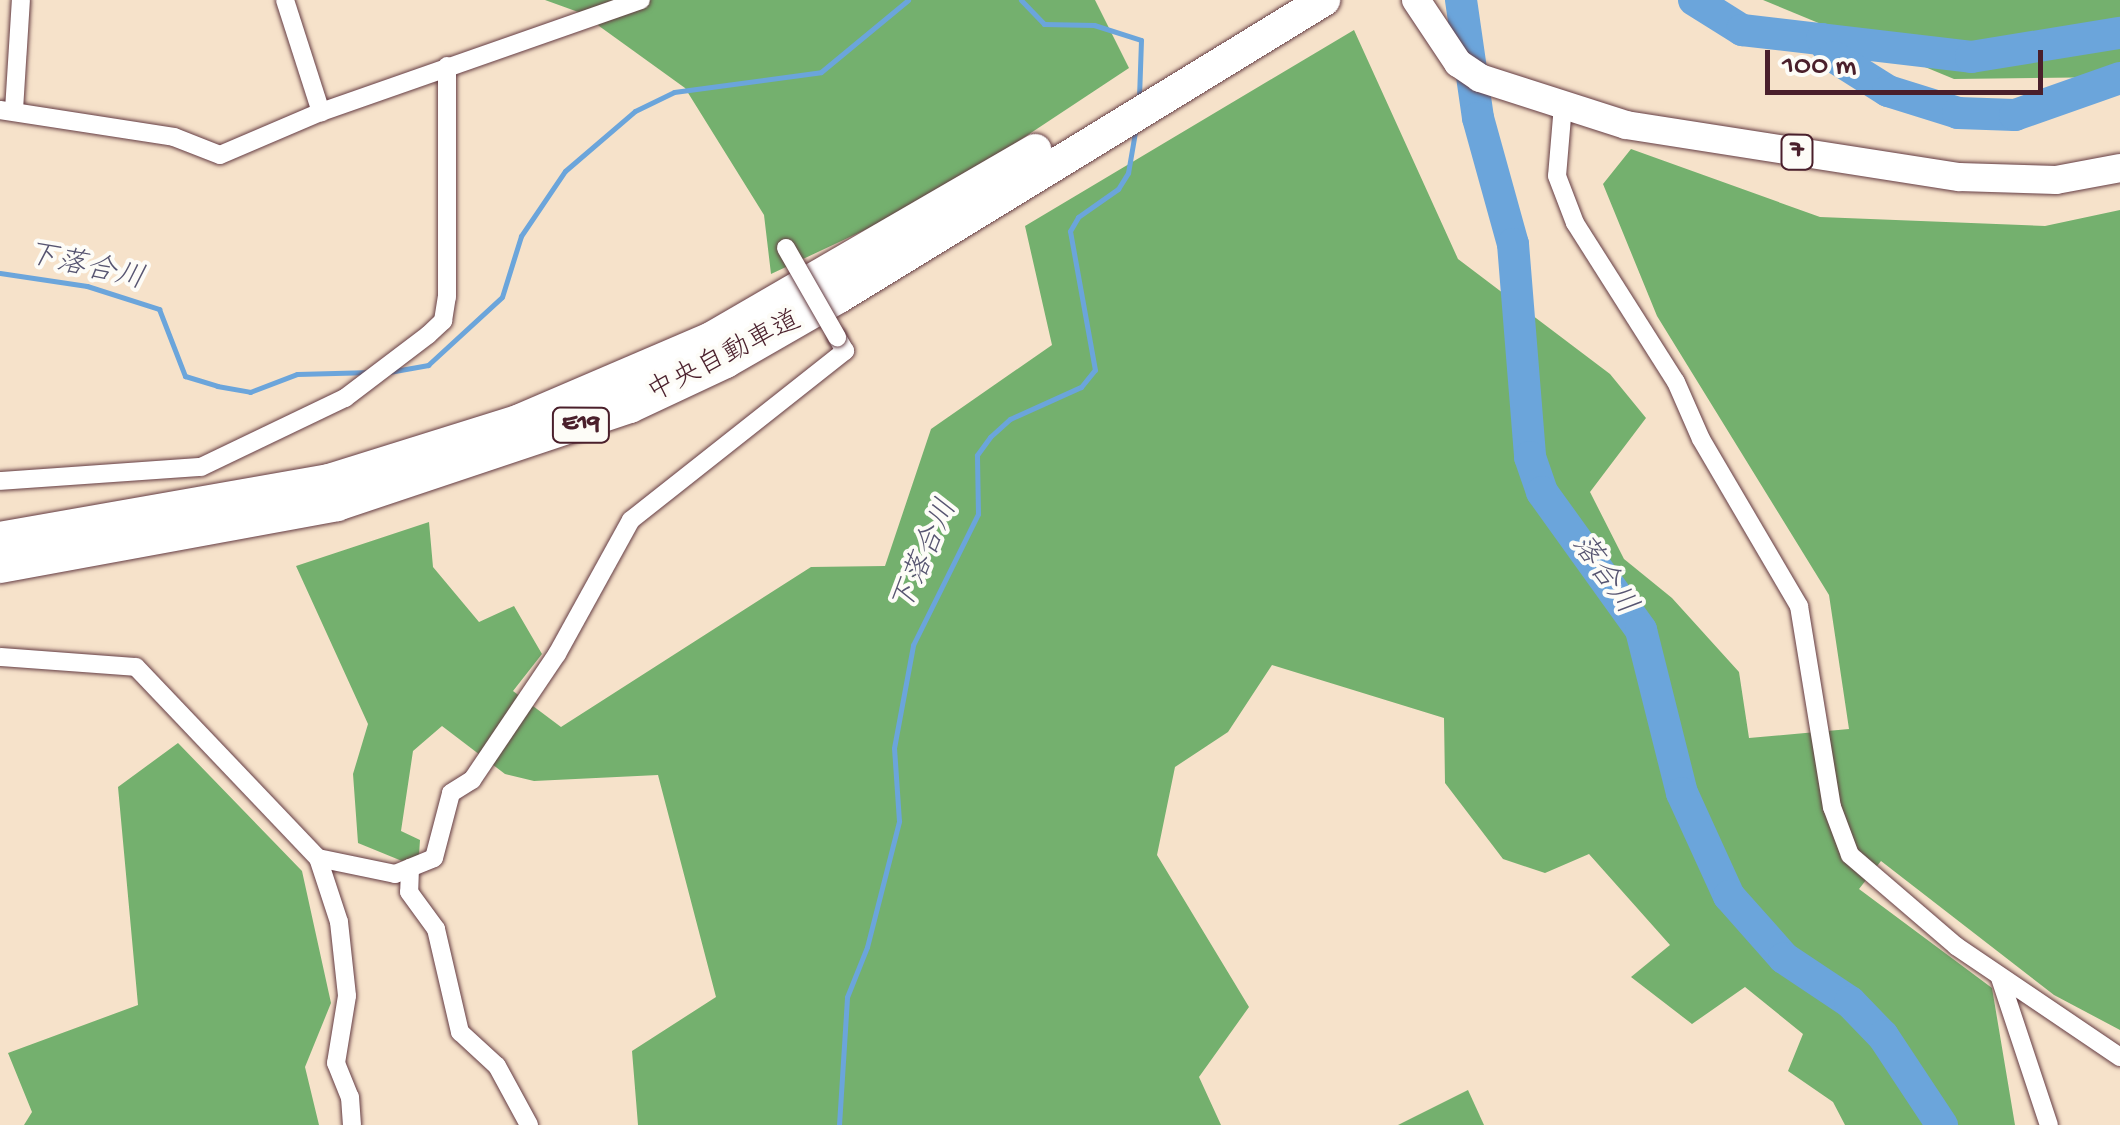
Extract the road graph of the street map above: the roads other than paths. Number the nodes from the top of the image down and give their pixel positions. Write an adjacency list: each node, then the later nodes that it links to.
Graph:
1 (22, 0): 9 (street)
2 (285, 0): 10 (street)
3 (641, 0): 7 (street)
4 (1282, 0): 11 (highway, 中央自動車道 / E19)
5 (1324, 0): 11 (highway, 中央自動車道 / E19)
6 (1416, 0): 8 (main road, 7)
7 (447, 66): 10 (street); 14 (street)
8 (1563, 105): 12 (main road, 7); 20 (street)
9 (7, 110): 10 (street)
10 (321, 112)
11 (1097, 124): 15 (highway, 中央自動車道 / E19); 16 (highway, 中央自動車道 / E19)
12 (2120, 168)
13 (786, 248): 19 (street, bridge)
14 (0, 480)
15 (0, 538)
16 (0, 567)
17 (0, 657): 18 (street)
18 (318, 858): 19 (street); 22 (street)
19 (410, 868): 23 (street)
20 (2000, 978): 21 (street); 24 (street)
21 (2120, 1057)
22 (352, 1125)
23 (529, 1125)
24 (2049, 1125)

